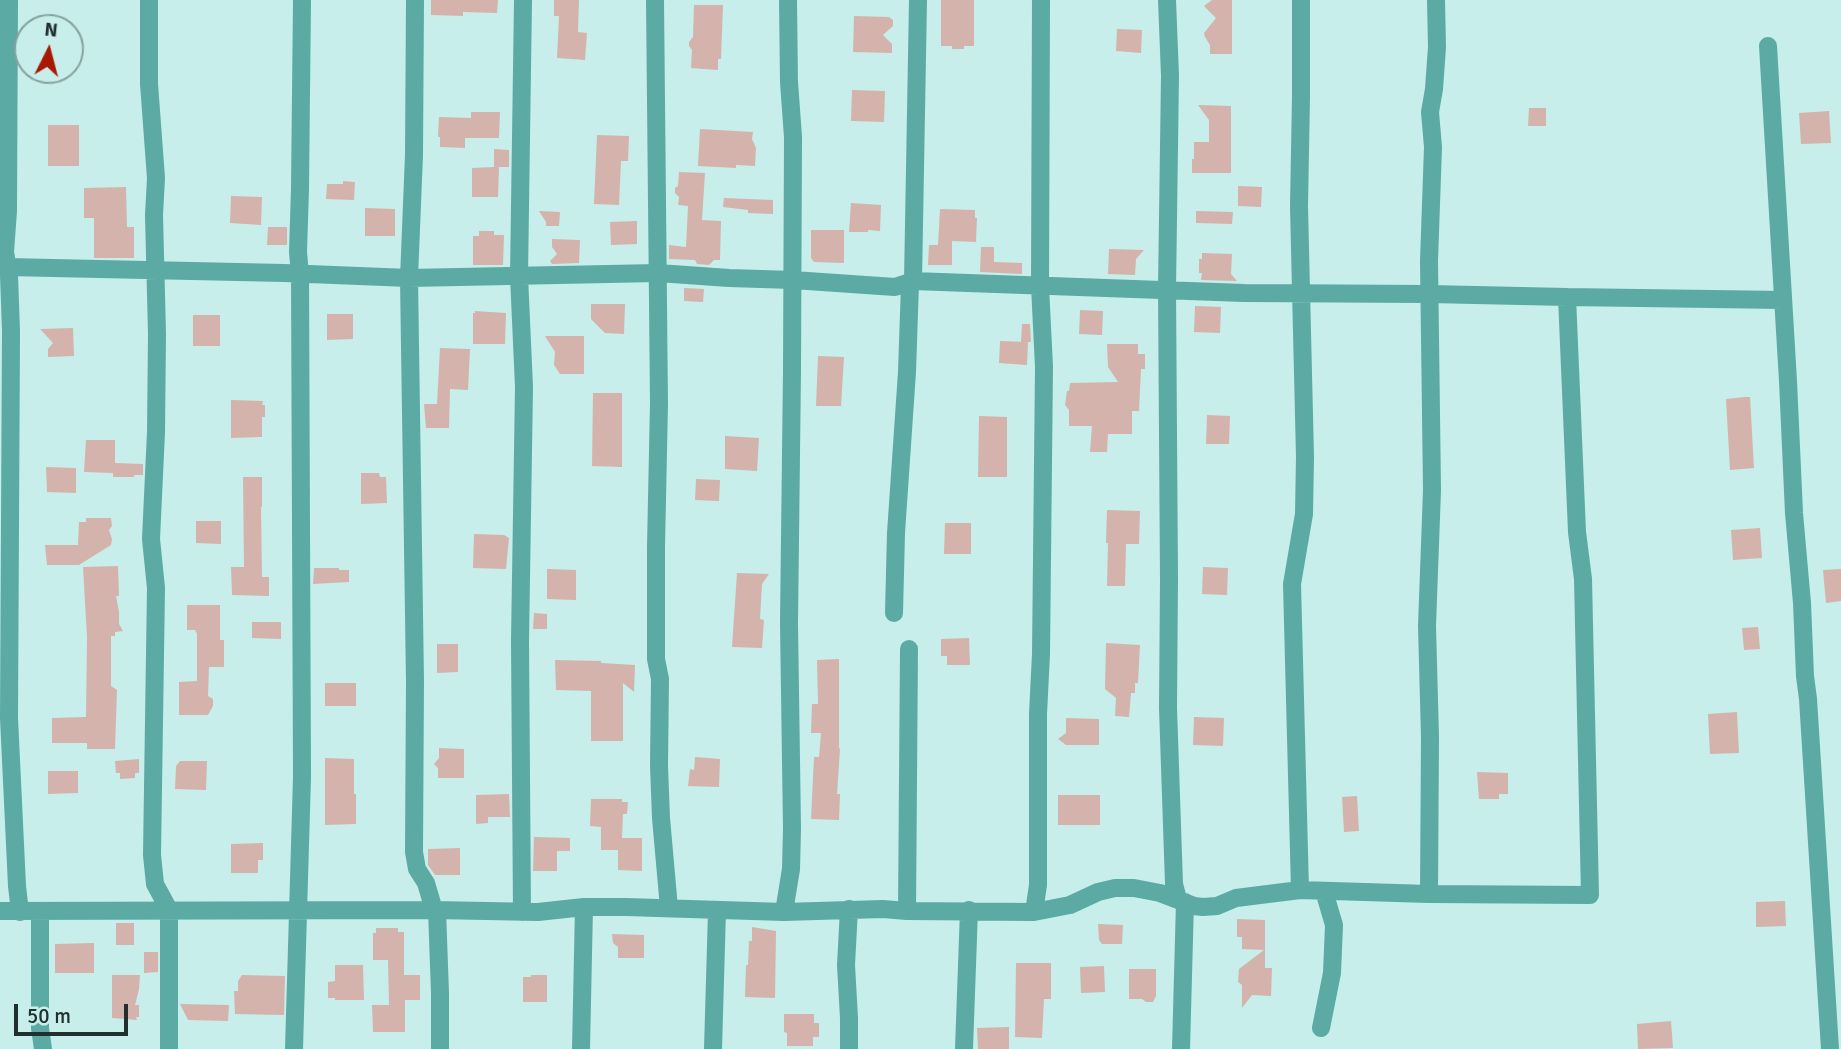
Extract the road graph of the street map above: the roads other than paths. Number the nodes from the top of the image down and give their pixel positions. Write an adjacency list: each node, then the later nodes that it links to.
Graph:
1 (9, 0): 14 (street)
2 (149, 0): 15 (street)
3 (302, 0): 17 (street)
4 (415, 0): 19 (street)
5 (523, 0): 18 (street)
6 (655, 0): 16 (street)
7 (788, 0): 20 (street)
8 (918, 0): 21 (street)
9 (1041, 0): 22 (street)
10 (1167, 0): 23 (street)
11 (1301, 0): 24 (street)
12 (1436, 0): 25 (street)
13 (1768, 46): 27 (street)
14 (3, 266): 15 (street); 44 (street)
15 (156, 270): 17 (street); 37 (street)
16 (658, 273): 18 (street); 20 (street); 35 (street)
17 (300, 275): 19 (street); 38 (street)
18 (519, 276): 19 (street); 46 (street)
19 (409, 278): 39 (street)
20 (793, 279): 21 (street); 47 (street)
21 (911, 283): 22 (street); 28 (street)
22 (1040, 286): 23 (street); 48 (street)
23 (1167, 289): 24 (street); 33 (street)
24 (1301, 292): 25 (street); 30 (street)
25 (1429, 294): 26 (street); 32 (street)
26 (1567, 297): 27 (street); 32 (street)
27 (1783, 300): 59 (street)
28 (894, 613)
29 (909, 649): 43 (street)
30 (1300, 890): 31 (street); 33 (street)
31 (1324, 891): 32 (street); 49 (street)
32 (1429, 894)
33 (1181, 901): 48 (street); 58 (street)
34 (584, 907): 35 (street); 46 (street); 54 (street)
35 (669, 908): 42 (street)
36 (849, 909): 43 (street); 47 (street); 56 (street)
37 (169, 910): 38 (street); 45 (street); 51 (street)
38 (297, 910): 39 (street); 52 (street)
39 (435, 910): 46 (street); 53 (street)
40 (969, 910): 43 (street); 48 (street); 57 (street)
41 (0, 911): 44 (street)
42 (716, 911): 47 (street); 55 (street)
43 (907, 911)
44 (20, 912): 45 (street)
45 (40, 912): 50 (street)
46 (522, 912)
47 (784, 912)
48 (1034, 912)
49 (1321, 1028)
50 (43, 1049)
51 (169, 1049)
52 (293, 1049)
53 (440, 1049)
54 (581, 1049)
55 (713, 1049)
56 (849, 1049)
57 (964, 1049)
58 (1181, 1049)
59 (1830, 1049)

